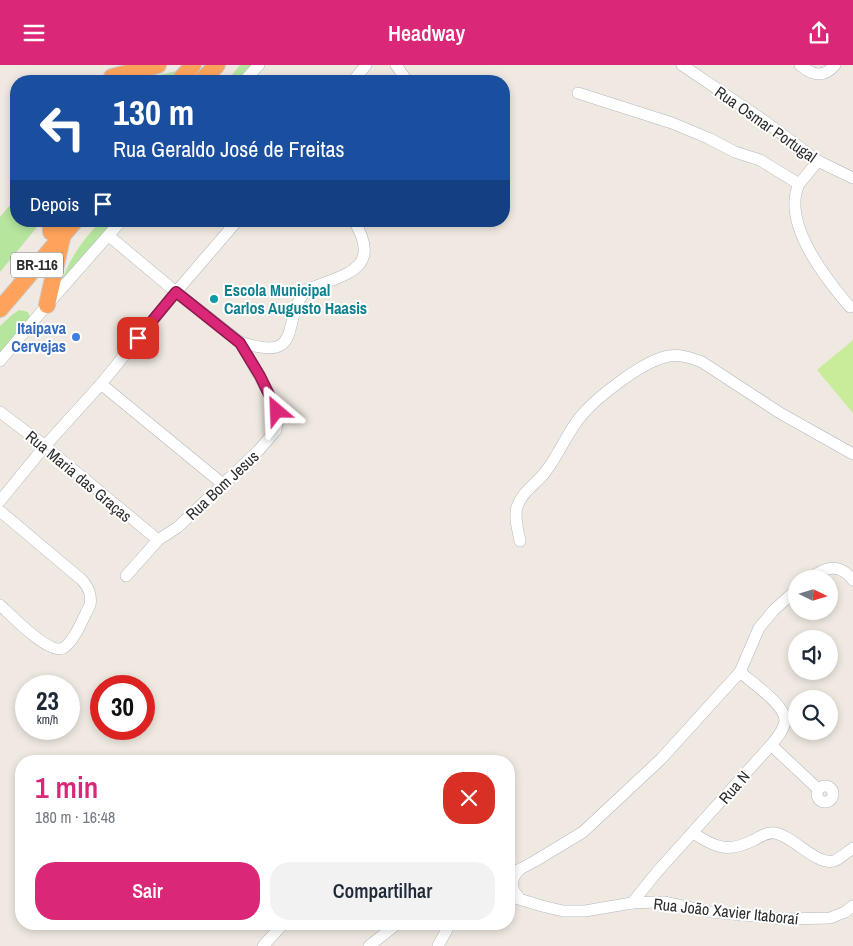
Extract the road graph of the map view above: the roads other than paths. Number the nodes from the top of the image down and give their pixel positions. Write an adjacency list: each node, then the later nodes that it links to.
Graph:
1 (158, 65): 10 (highway)
2 (193, 65): 11 (highway)
3 (210, 65): 12 (highway)
4 (217, 65): 13 (highway)
5 (259, 65): 14 (street)
6 (366, 65): 15 (street)
7 (682, 65): 17 (street, Rua Osmar Portugal)
8 (800, 65): 9 (street)
9 (836, 65)
10 (120, 75)
11 (184, 75)
12 (201, 75)
13 (206, 75)
14 (250, 75)
15 (358, 75)
16 (578, 93): 19 (street)
17 (818, 161): 18 (street, Rua Osmar Portugal); 19 (street)
18 (853, 178)
19 (799, 184): 28 (street)
20 (116, 227): 24 (street)
21 (232, 227): 26 (street)
22 (357, 227): 30 (street)
23 (56, 228): 25 (highway, BR-116); 27 (highway); 29 (highway, BR-116)
24 (109, 236): 26 (street, Rua Bom Jesus); 27 (street)
25 (0, 292)
26 (176, 292): 30 (street, Rua Bom Jesus); 32 (street)
27 (47, 305): 31 (street)
28 (850, 307)
29 (0, 309)
30 (240, 343): 36 (street, Rua Bom Jesus)
31 (0, 361)
32 (101, 384): 34 (street); 36 (street)
33 (0, 412): 34 (street, Rua Maria das Graças)
34 (45, 446): 37 (street); 39 (street, Rua Maria das Graças)
35 (853, 454): 40 (street)
36 (224, 485): 39 (street, Rua Bom Jesus)
37 (0, 501)
38 (0, 511): 45 (street)
39 (158, 540): 42 (street, Rua Bom Jesus)
40 (520, 541)
41 (824, 570): 43 (street)
42 (126, 577)
43 (853, 580)
44 (788, 597): 46 (street)
45 (0, 605)
46 (740, 672): 47 (street, Rua N); 52 (street)
47 (771, 745): 48 (street); 49 (street, Rua N)
48 (818, 789)
49 (693, 833): 50 (street); 51 (street, Rua N)
50 (853, 848)
51 (657, 871): 54 (street); 55 (street, Rua N)
52 (515, 872)
53 (515, 896): 55 (street, Rua João Xavier Itaboraí)
54 (665, 902): 55 (street, Rua João Xavier Itaboraí); 56 (street, Rua João Xavier Itaboraí)
55 (632, 903)
56 (853, 906)
57 (278, 930): 60 (street)
58 (389, 930): 61 (street)
59 (447, 930): 62 (street)
60 (263, 946)
61 (369, 946)
62 (438, 946)

